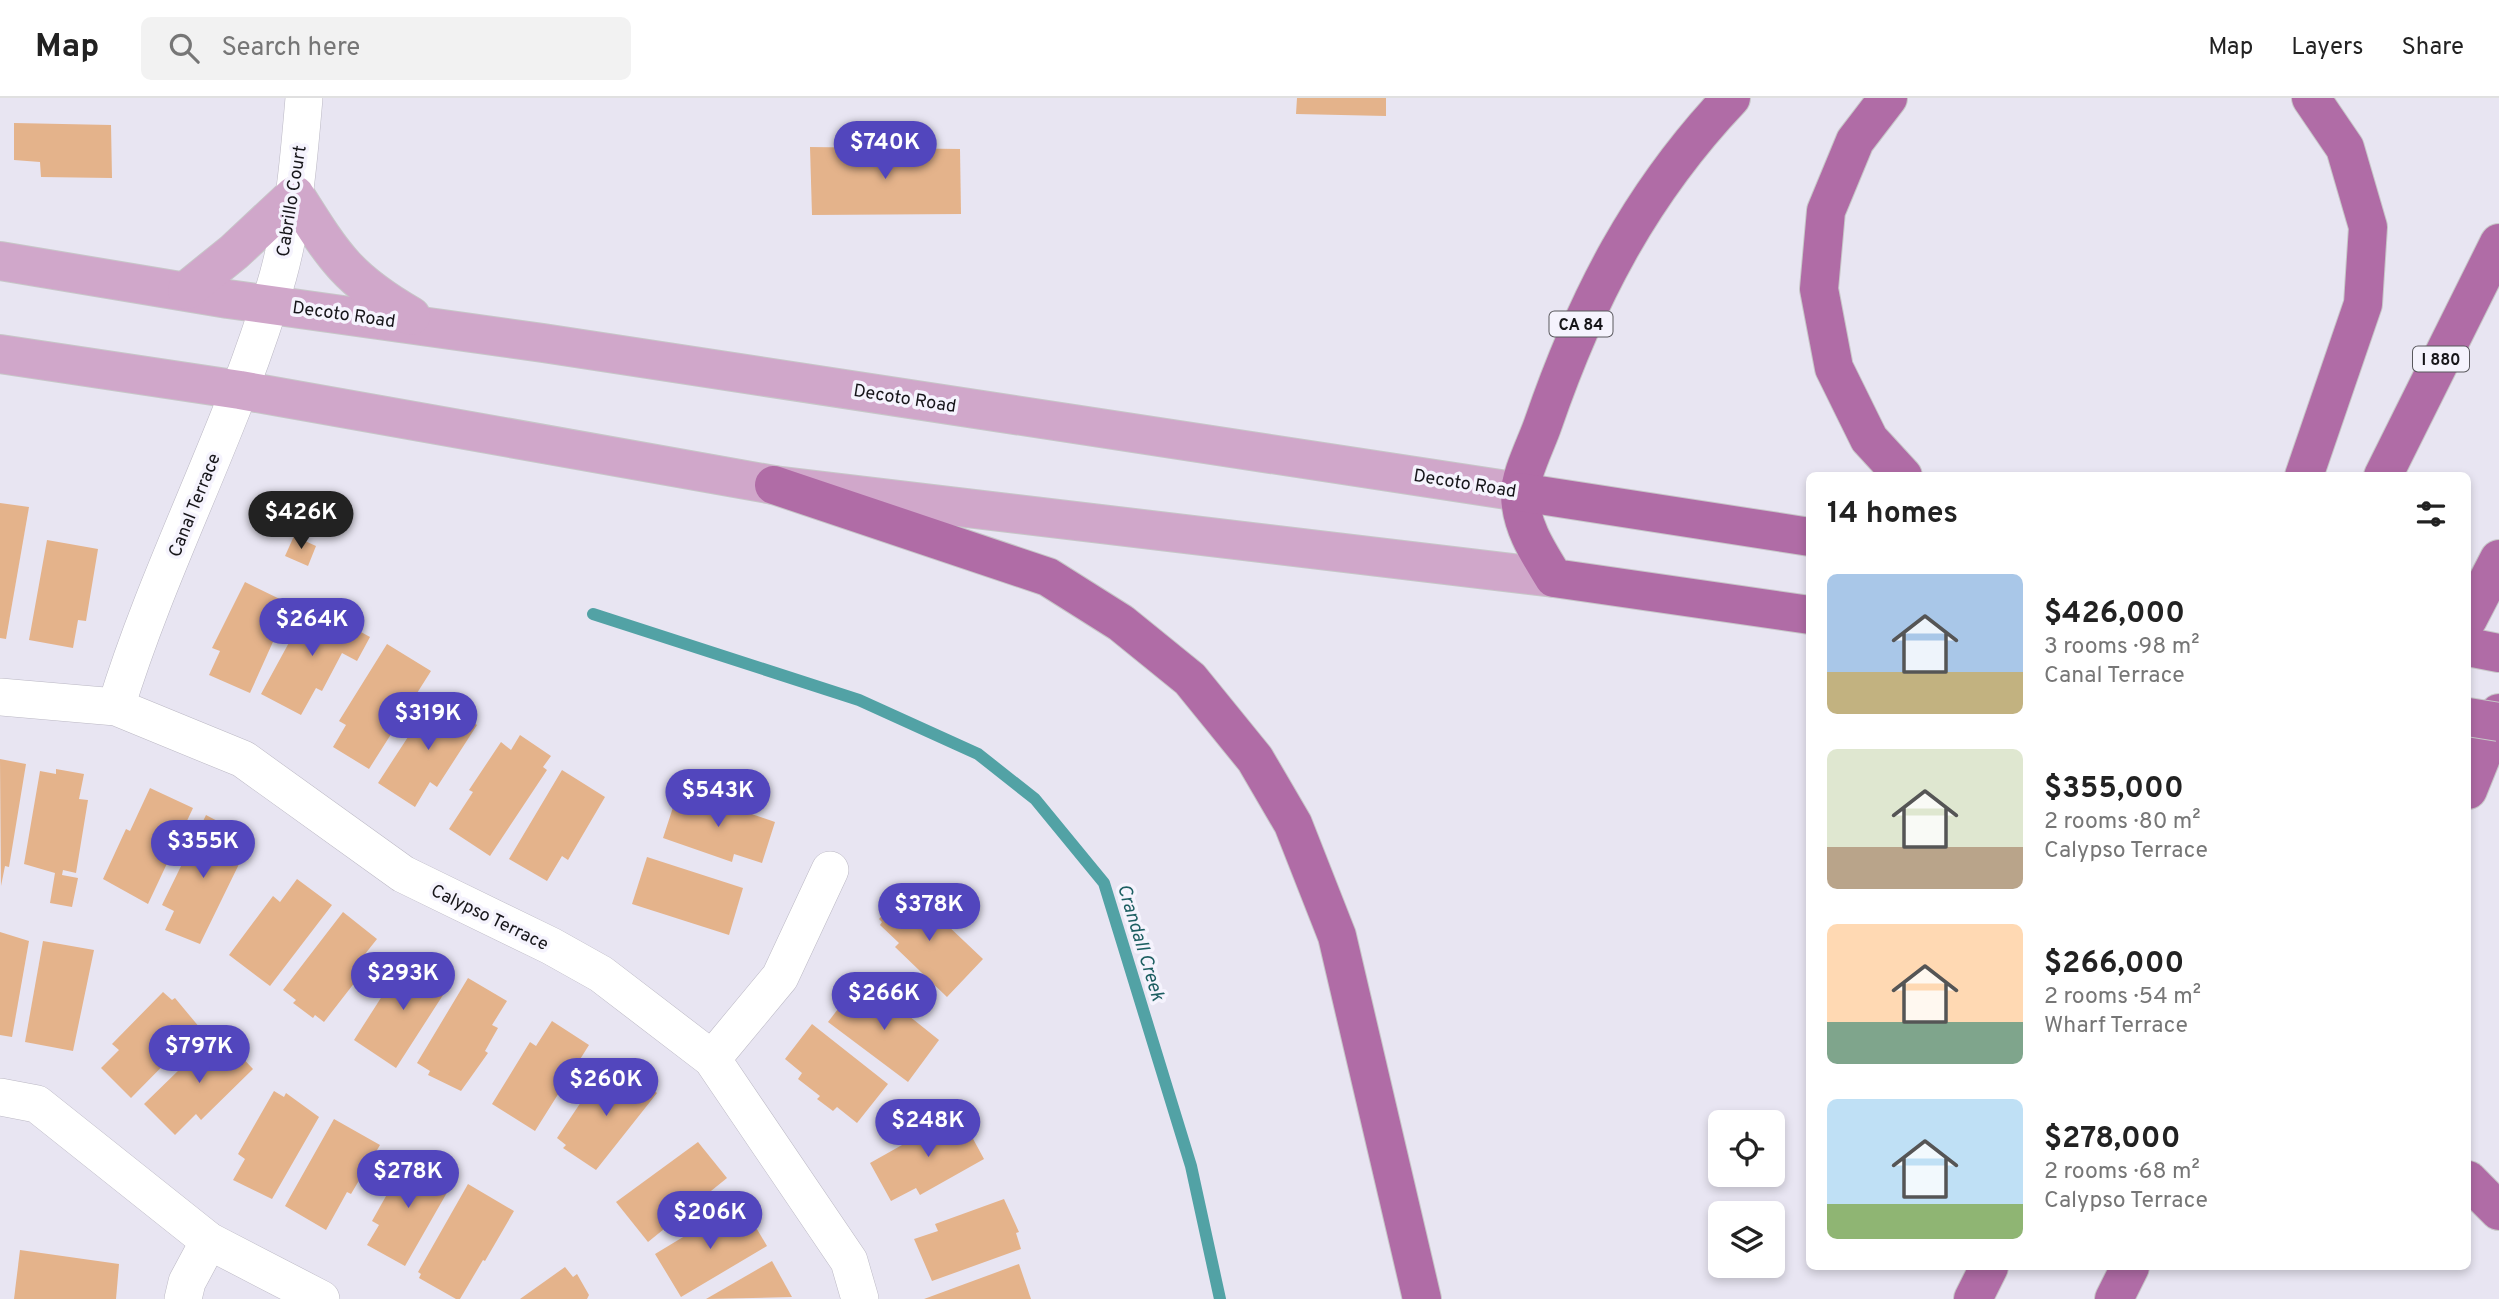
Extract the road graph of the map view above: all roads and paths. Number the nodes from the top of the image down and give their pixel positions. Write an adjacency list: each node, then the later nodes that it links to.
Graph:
1 (304, 98): 5 (street, Cabrillo Court)
2 (1731, 98): 17 (highway, CA 84)
3 (1888, 98): 13 (highway)
4 (2311, 98): 14 (highway)
5 (295, 195): 8 (main road); 9 (street, Cabrillo Court); 10 (main road)
6 (2499, 243): 15 (highway, I 880)
7 (0, 261): 8 (main road, Decoto Road)
8 (187, 290): 9 (main road, Decoto Road)
9 (270, 303): 10 (main road, Decoto Road); 12 (street, Canal Terrace)
10 (428, 326): 17 (main road, Decoto Road)
11 (0, 354): 12 (main road)
12 (240, 390): 16 (main road); 26 (street, Canal Terrace)
13 (1899, 472)
14 (2305, 472)
15 (2385, 472)
16 (774, 485): 20 (main road); 42 (highway)
17 (1520, 492): 18 (highway, Decoto Road); 20 (highway, CA 84)
18 (1806, 536)
19 (2499, 559): 21 (highway)
20 (1554, 578): 22 (highway)
21 (2471, 613)
22 (1806, 614)
23 (2471, 648): 24 (highway)
24 (2499, 653)
25 (0, 696): 26 (street, Calypso Terrace)
26 (116, 707): 32 (street, Calypso Terrace)
27 (2499, 713): 30 (highway)
28 (2471, 717): 29 (highway, bridge)
29 (2499, 722)
30 (2471, 783)
31 (830, 870): 32 (street)
32 (712, 1059): 41 (street, Calypso Terrace)
33 (0, 1097): 36 (street)
34 (2471, 1183): 35 (highway)
35 (2499, 1211)
36 (209, 1241): 39 (street); 40 (street)
37 (1988, 1270): 43 (highway)
38 (2128, 1270): 44 (highway)
39 (183, 1299)
40 (321, 1299)
41 (860, 1299)
42 (1422, 1299)
43 (1973, 1299)
44 (2114, 1299)

